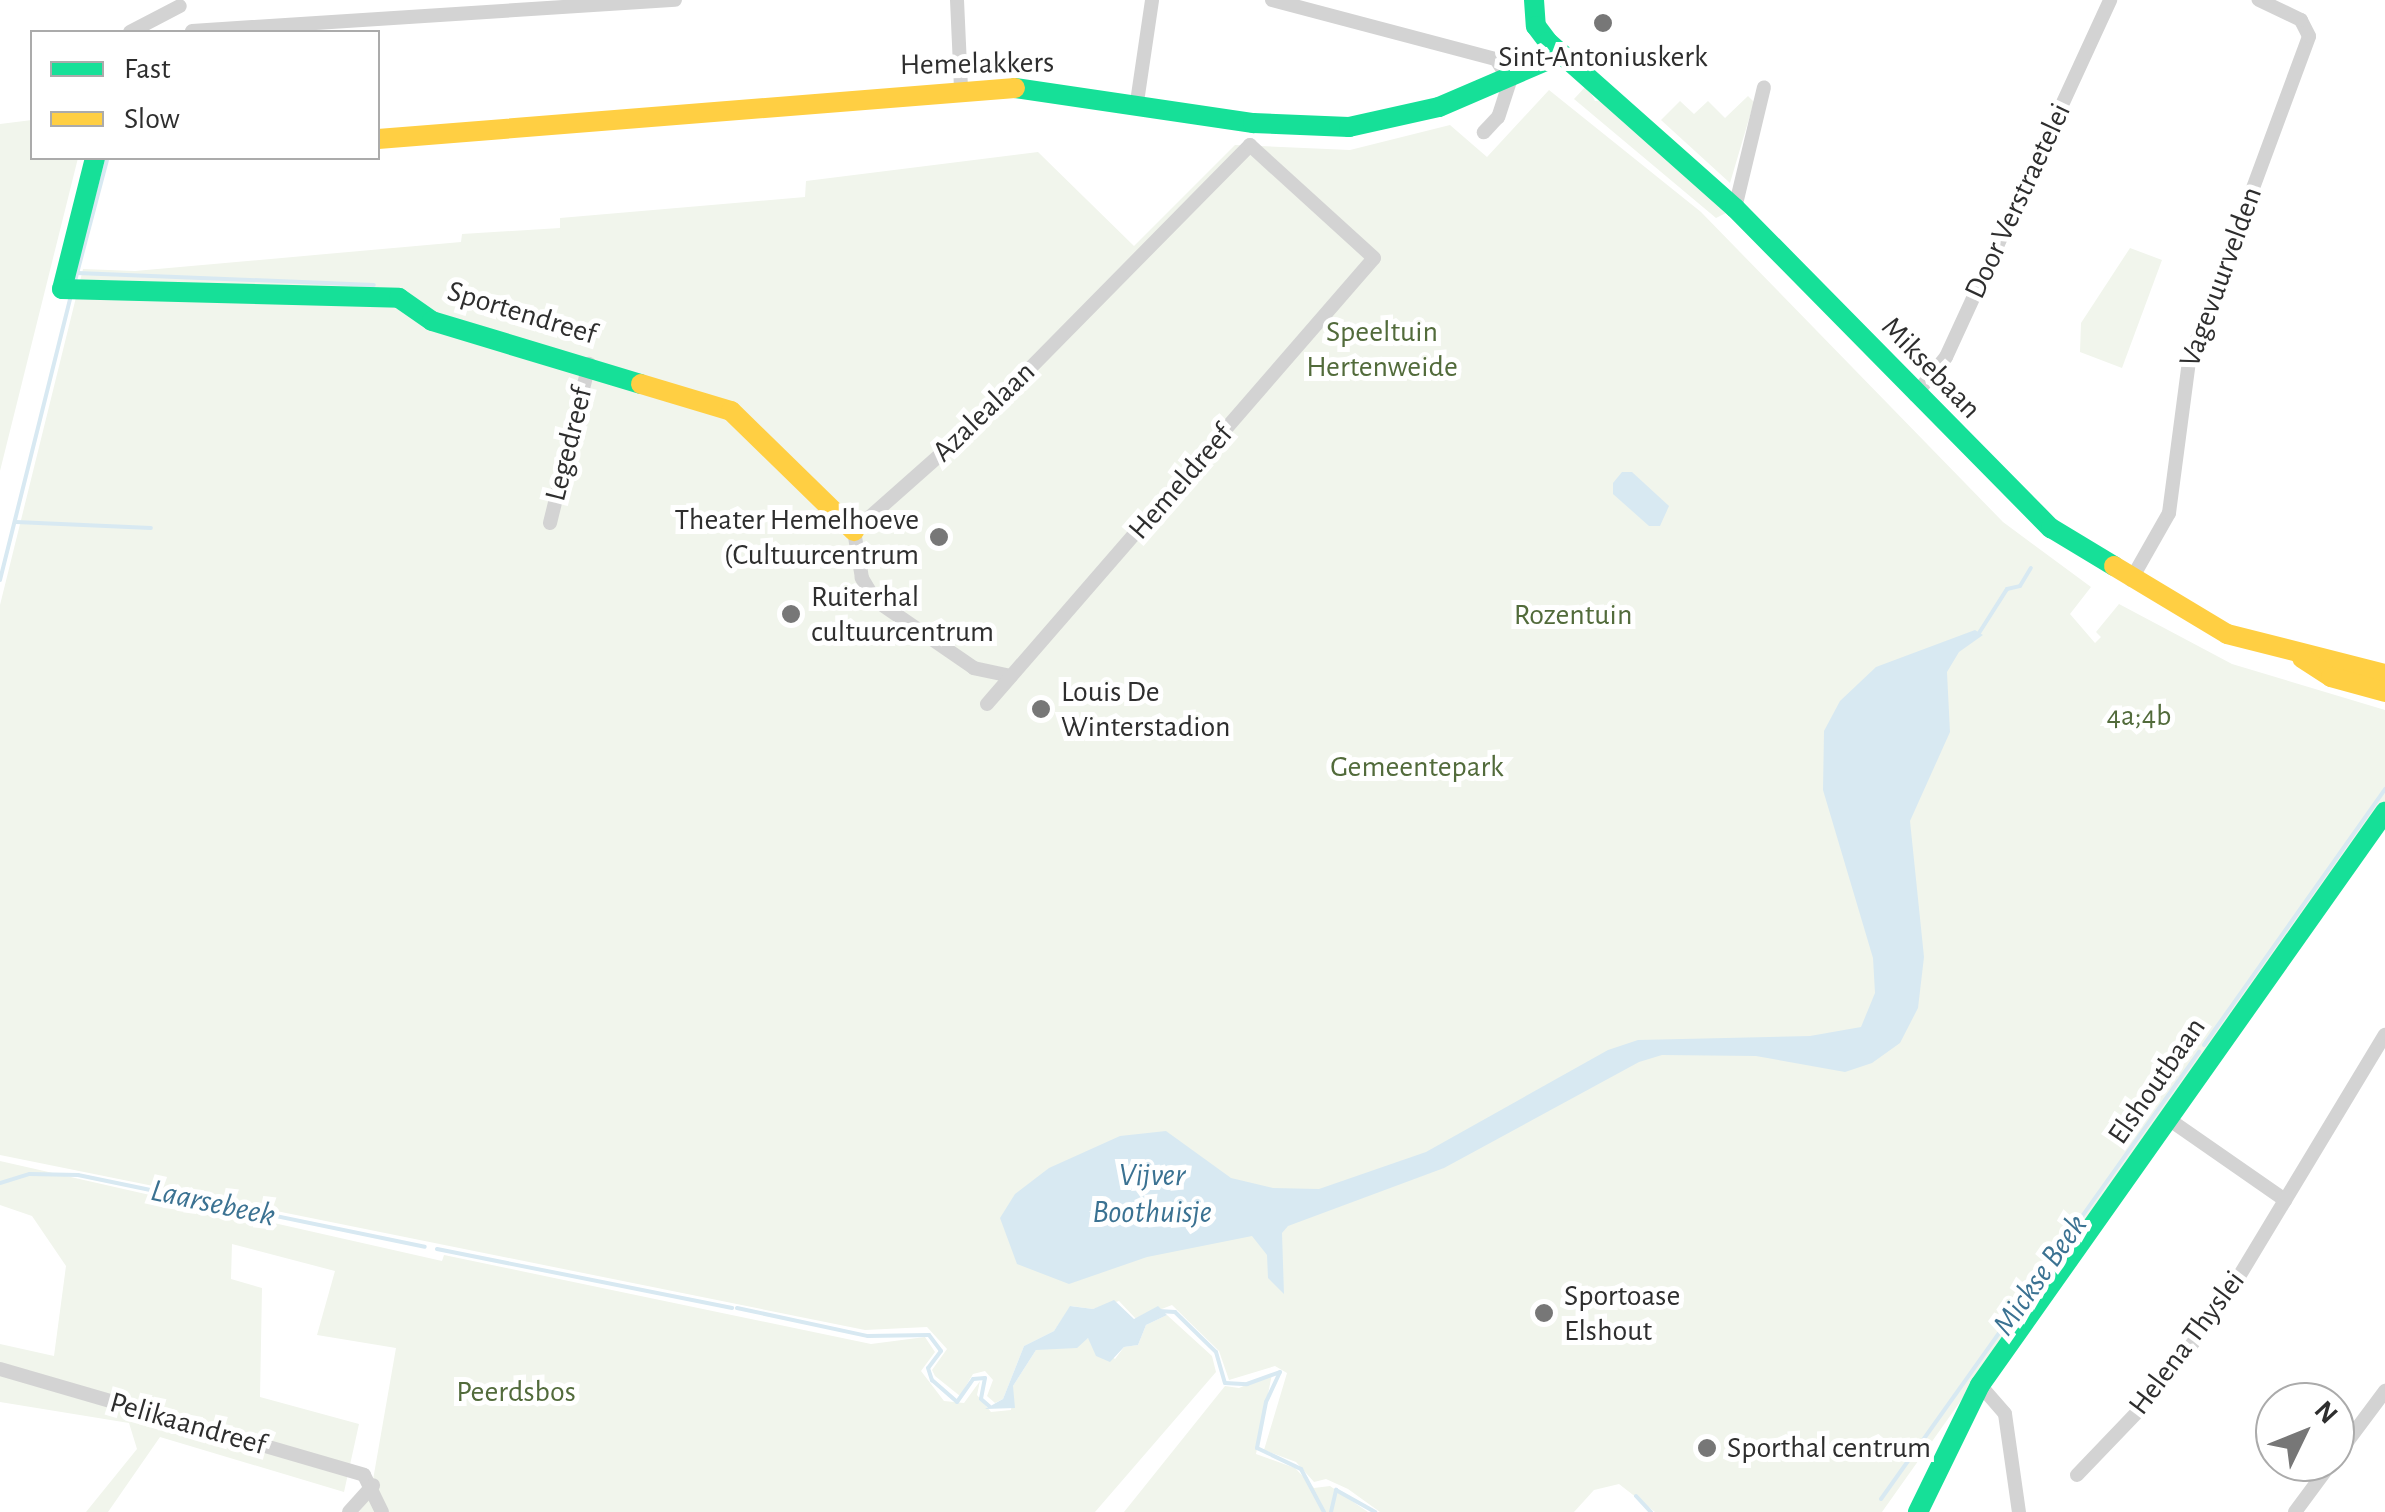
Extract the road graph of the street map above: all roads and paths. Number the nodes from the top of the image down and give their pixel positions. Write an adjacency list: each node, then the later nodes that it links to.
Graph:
1 (676, 0): 9 (street)
2 (957, 0): 16 (street)
3 (1152, 0): 17 (street)
4 (1272, 0): 14 (street)
5 (1534, 0): 13 (street, Miksebaan)
6 (2110, 0): 25 (street, Door Verstraetelei)
7 (2259, 0): 28 (street, Vagevuurvelden)
8 (179, 3): 10 (street); 11 (street)
9 (495, 7): 12 (street)
10 (133, 30)
11 (191, 30)
12 (216, 30)
13 (1562, 54): 14 (street, Hemelakkers); 23 (street, Miksebaan)
14 (1510, 81): 18 (street, Hemelakkers); 19 (street)
15 (1764, 88): 23 (street)
16 (962, 89): 17 (street, Hemelakkers); 20 (street, Hemelakkers)
17 (1137, 102): 18 (street, Hemelakkers)
18 (1253, 123): 21 (street)
19 (1484, 132)
20 (380, 139)
21 (1250, 145): 27 (street, Azalealaan); 32 (street, Hemeldreef)
22 (95, 160): 24 (street, Sportendreef)
23 (1734, 208): 25 (street, Miksebaan)
24 (588, 364): 26 (street, Legedreef); 27 (street, Sportendreef)
25 (1915, 395): 28 (street, Miksebaan)
26 (550, 524)
27 (854, 531): 30 (street)
28 (2131, 580): 29 (street, Miksebaan)
29 (2312, 662): 31 (street, Miksebaan); 33 (street, Miksebaan)
30 (981, 672): 32 (street); 32 (street, Hemeldreef)
31 (2385, 674)
32 (1011, 676)
33 (2385, 692)
34 (2385, 812): 36 (street, Elshoutbaan)
35 (2385, 1035): 37 (street, Helena Thyslei)
36 (2167, 1118): 37 (street); 39 (street, Elshoutbaan)
37 (2284, 1200): 42 (street, Helena Thyslei)
38 (0, 1369): 44 (street, Pelikaandreef)
39 (1980, 1386): 47 (street, Elshoutbaan); 48 (street, Elshoutbaan); 49 (street)
40 (2385, 1391): 41 (street)
41 (2355, 1432)
42 (2077, 1475)
43 (2318, 1482): 50 (street)
44 (374, 1485): 45 (street); 46 (street)
45 (349, 1512)
46 (382, 1512)
47 (1908, 1512)
48 (1918, 1512)
49 (2019, 1512)
50 (2295, 1512)

